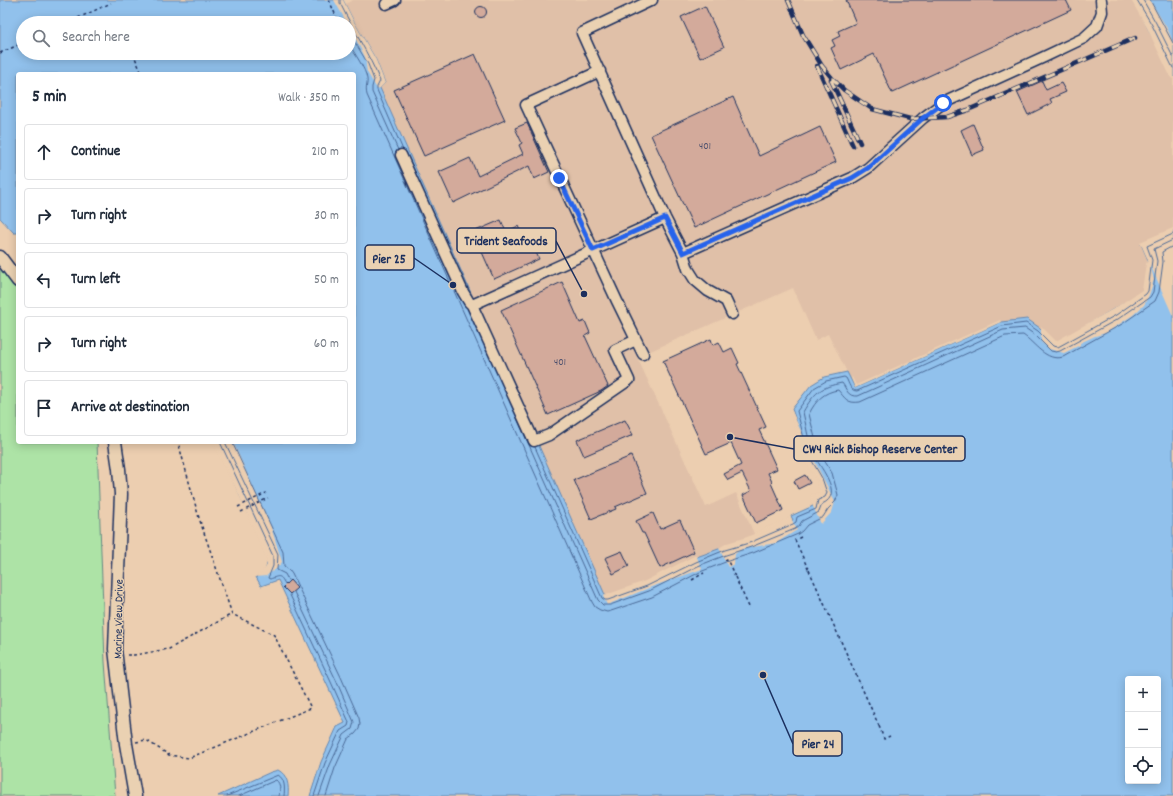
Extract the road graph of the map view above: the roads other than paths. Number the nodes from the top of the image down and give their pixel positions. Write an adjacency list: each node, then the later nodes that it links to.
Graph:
1 (652, 0): 3 (lane)
2 (1101, 0): 7 (lane)
3 (600, 71): 5 (lane); 6 (lane)
4 (401, 155): 10 (lane)
5 (665, 218): 6 (lane); 7 (lane)
6 (593, 250): 10 (lane); 12 (lane)
7 (683, 253): 11 (lane)
8 (0, 258): 9 (main road)
9 (16, 278)
10 (472, 305): 12 (lane)
11 (732, 314)
12 (636, 340): 13 (lane)
13 (643, 354)
14 (115, 444): 15 (main road, Marine View Drive)
15 (135, 796)

